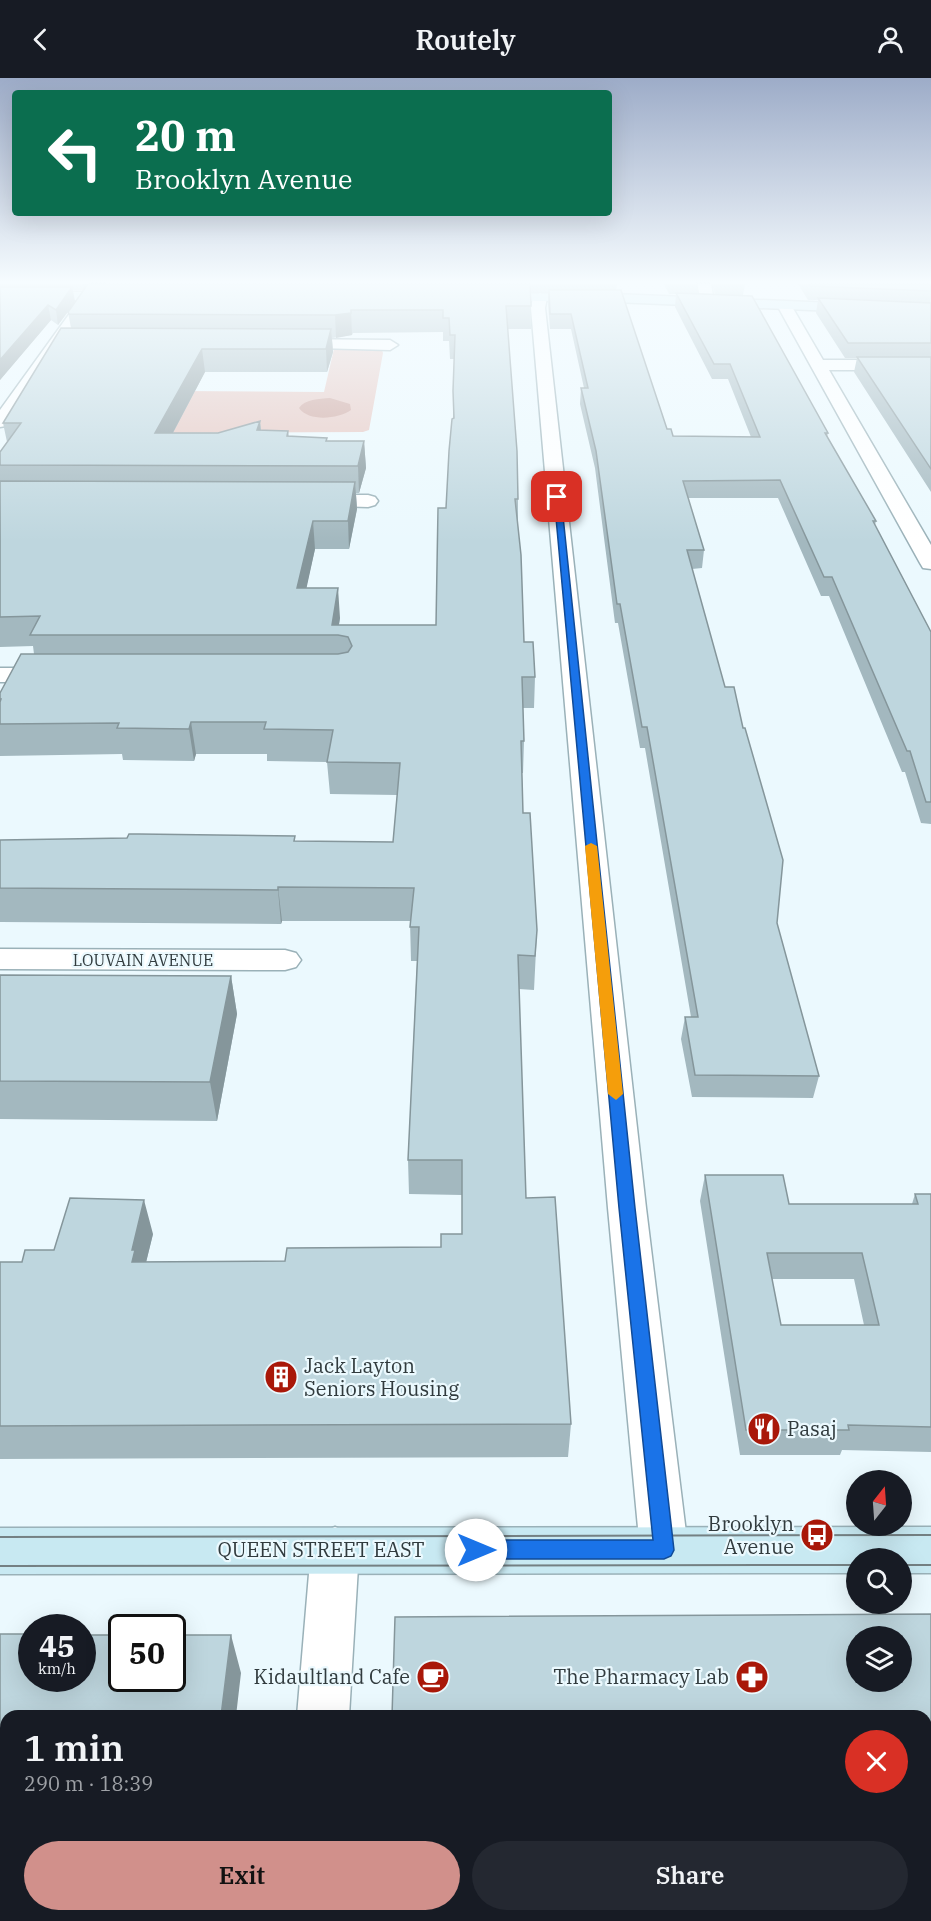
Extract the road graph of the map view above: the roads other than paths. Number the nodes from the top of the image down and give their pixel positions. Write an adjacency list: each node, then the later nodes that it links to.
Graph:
1 (43, 370): 4 (street)
2 (544, 370): 13 (street)
3 (820, 370): 7 (street)
4 (0, 422)
5 (297, 501): 6 (street)
6 (368, 501)
7 (931, 563)
8 (0, 675): 9 (street)
9 (80, 675)
10 (0, 959): 11 (street, LOUVAIN AVENUE)
11 (285, 960)
12 (335, 1550): 13 (street, QUEEN STREET EAST); 15 (street, QUEEN STREET EAST); 16 (street)
13 (664, 1550): 14 (street, QUEEN STREET EAST)
14 (931, 1550)
15 (0, 1551)
16 (323, 1710)

